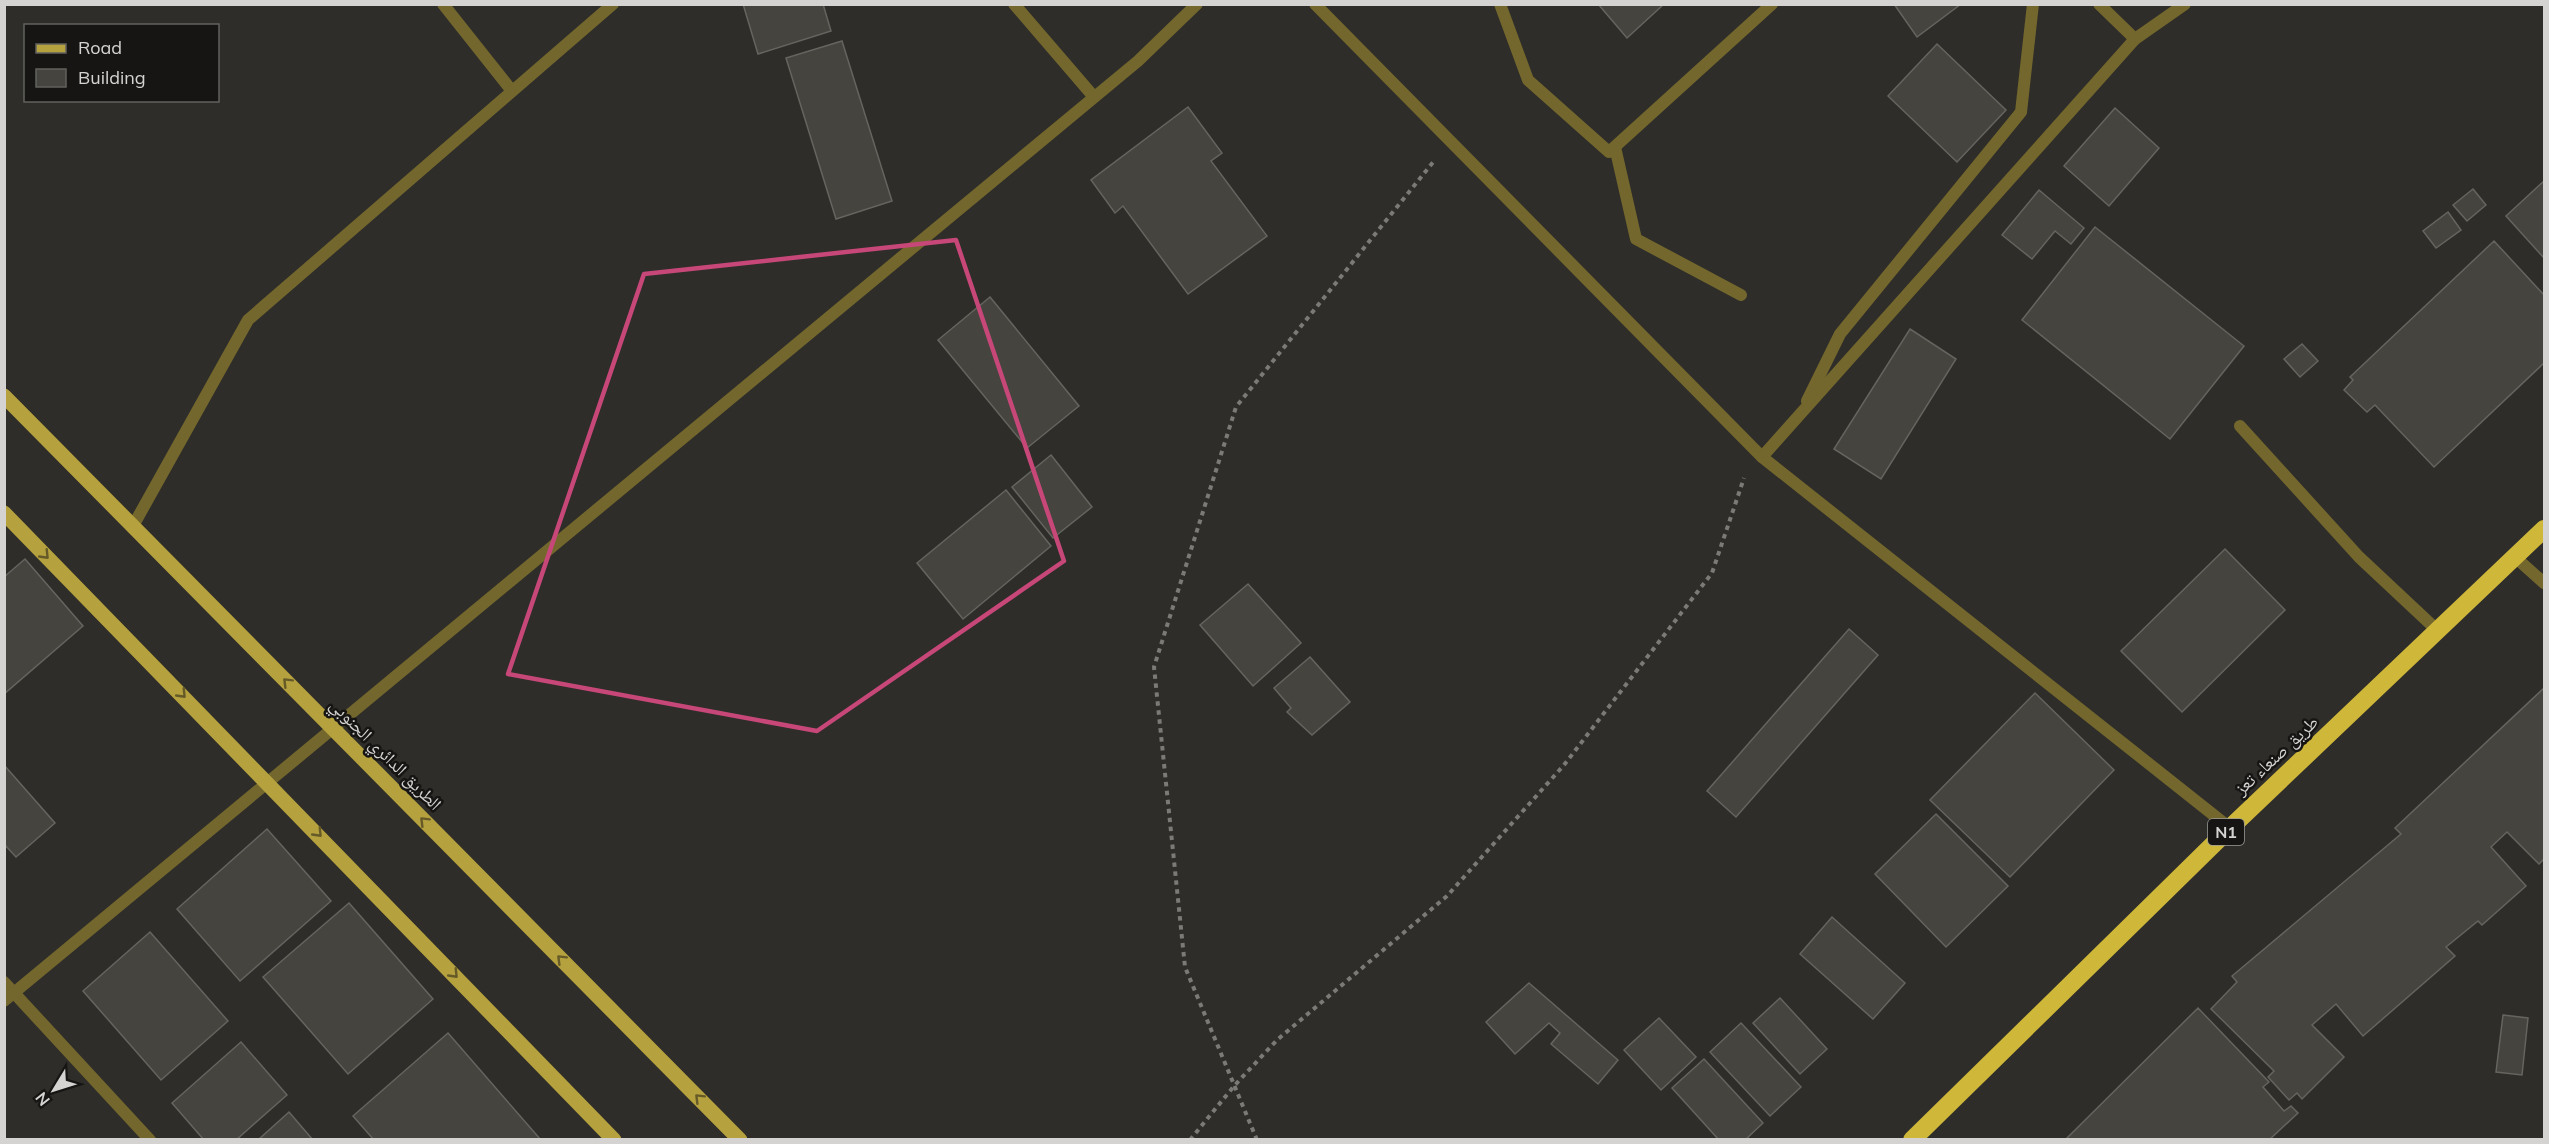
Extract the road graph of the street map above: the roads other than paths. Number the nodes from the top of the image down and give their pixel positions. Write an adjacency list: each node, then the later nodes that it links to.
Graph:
1 (443, 4): 12 (street)
2 (613, 4): 12 (street)
3 (1014, 4): 13 (street)
4 (1197, 4): 13 (street)
5 (1315, 4): 19 (street)
6 (1500, 4): 14 (street)
7 (1772, 4): 14 (street)
8 (2033, 4): 17 (street)
9 (2100, 4): 11 (street)
10 (2186, 4): 11 (street)
11 (2135, 39): 17 (street)
12 (512, 91): 21 (street)
13 (1094, 97): 26 (street)
14 (1615, 147): 15 (street)
15 (1741, 295)
16 (4, 396): 21 (main road, الطريق الدائري الجنوبي)
17 (1799, 415): 19 (street)
18 (2240, 426): 25 (street)
19 (1758, 453): 28 (street)
20 (4, 513): 27 (main road, one-way to 27)
21 (133, 526): 26 (main road, الطريق الدائري الجنوبي, one-way to 21)
22 (2544, 530): 23 (highway, طريق صنعاء تعز / N1)
23 (2515, 557): 24 (street); 25 (highway, طريق صنعاء تعز / N1)
24 (2544, 583)
25 (2438, 630): 28 (highway, طريق صنعاء تعز / N1)
26 (333, 729): 27 (street); 33 (main road, الطريق الدائري الجنوبي, one-way to 26)
27 (268, 782): 30 (street); 32 (main road, one-way to 32)
28 (2230, 828): 34 (highway, طريق صنعاء تعز / N1)
29 (4, 982): 30 (street)
30 (9, 997): 31 (street)
31 (150, 1140)
32 (614, 1140)
33 (740, 1140)
34 (1911, 1140)

